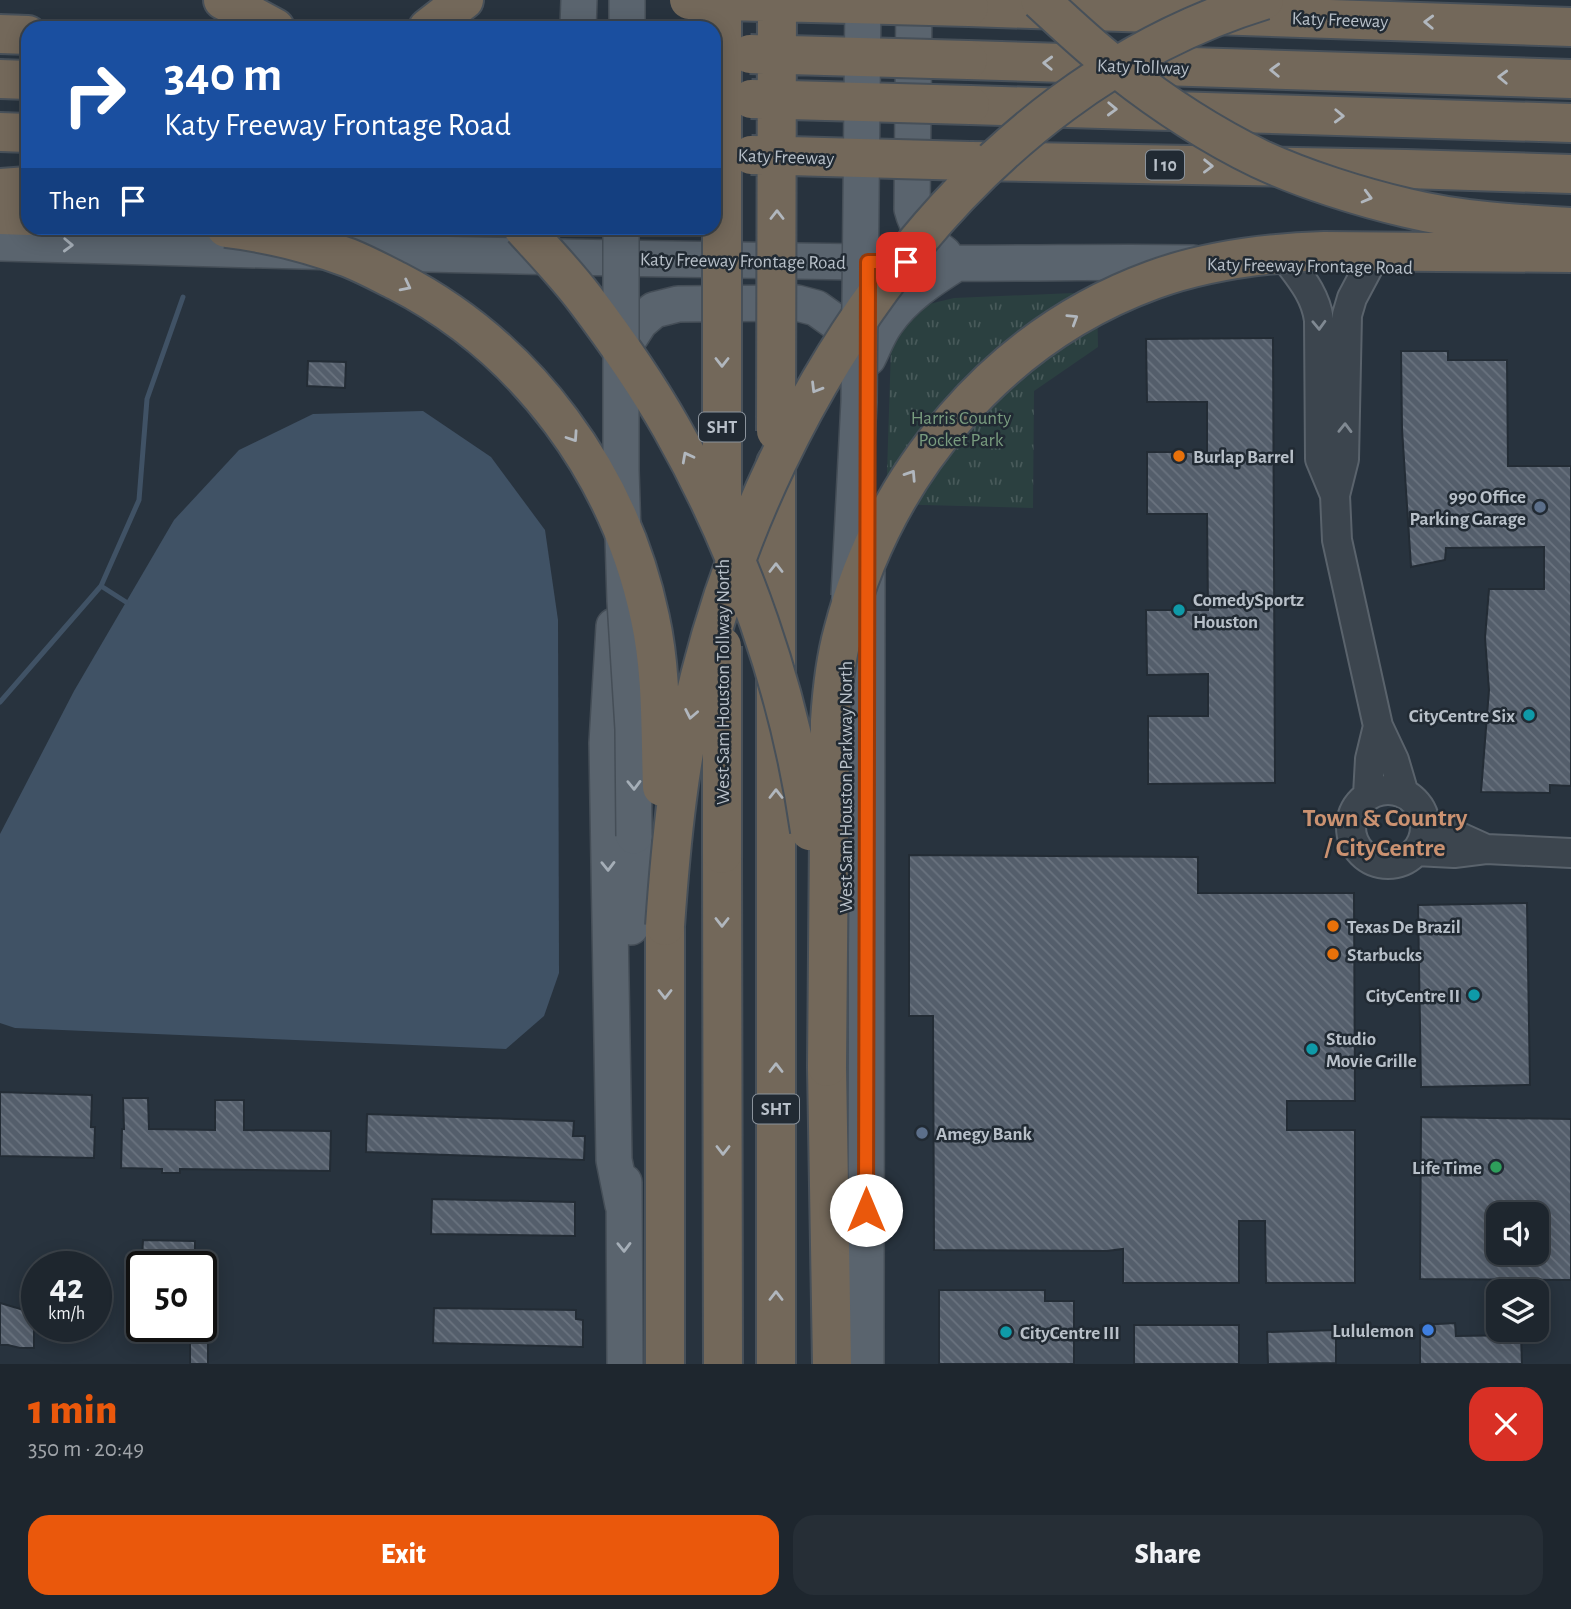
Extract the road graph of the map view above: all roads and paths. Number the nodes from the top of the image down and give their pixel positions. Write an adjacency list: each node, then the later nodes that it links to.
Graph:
1 (223, 0): 16 (highway)
2 (464, 0): 17 (highway)
3 (579, 0): 18 (main road)
4 (621, 0): 19 (main road)
5 (627, 0): 20 (main road)
6 (689, 0): 15 (highway, Katy Freeway, bridge)
7 (722, 0): 70 (highway, West Sam Houston Tollway North / SHT, one-way to 70, bridge)
8 (777, 0): 71 (highway, SHT, one-way to 8, bridge)
9 (863, 0): 67 (main road, West Sam Houston Parkway North, bridge)
10 (870, 0): 49 (main road)
11 (914, 0): 50 (main road)
12 (1040, 0): 42 (highway, one-way to 42, bridge)
13 (1264, 0): 64 (highway, one-way to 64, bridge)
14 (1286, 0): 15 (highway)
15 (1097, 11): 21 (highway, Katy Freeway, one-way to 15)
16 (262, 21)
17 (437, 21)
18 (578, 21)
19 (621, 21)
20 (627, 21)
21 (1571, 27)
22 (0, 34): 23 (highway)
23 (21, 35)
24 (721, 53): 26 (highway, Katy Tollway, one-way to 24, bridge)
25 (0, 79): 27 (highway)
26 (1571, 79)
27 (21, 80)
28 (721, 98): 29 (highway, one-way to 29, bridge)
29 (1571, 123)
30 (0, 132): 31 (highway)
31 (21, 133)
32 (721, 154): 35 (highway, Katy Freeway / I 10, one-way to 35, bridge)
33 (0, 159): 34 (highway)
34 (21, 159)
35 (1407, 169): 36 (highway, Katy Freeway / I 10); 39 (highway)
36 (1571, 174)
37 (21, 186): 38 (highway)
38 (0, 188)
39 (1571, 198)
40 (0, 215): 41 (highway)
41 (21, 216)
42 (1571, 226)
43 (269, 235): 64 (highway, one-way to 64, bridge)
44 (532, 235): 46 (main road)
45 (626, 238): 46 (main road, Katy Freeway Frontage Road); 49 (main road, Katy Freeway Frontage Road); 54 (main road); 66 (main road, one-way to 66, bridge)
46 (512, 242): 47 (main road, Katy Freeway Frontage Road, one-way to 46); 54 (main road); 65 (highway, one-way to 46, bridge)
47 (0, 243)
48 (1571, 253): 65 (highway, one-way to 48, bridge)
49 (868, 262): 50 (main road, Katy Freeway Frontage Road); 55 (main road)
50 (957, 263): 51 (main road, Katy Freeway Frontage Road); 55 (main road)
51 (1291, 265): 52 (main road, Katy Freeway Frontage Road); 56 (street, one-way to 56)
52 (1369, 266): 53 (main road, Katy Freeway Frontage Road); 56 (street, one-way to 52)
53 (1571, 271)
54 (625, 345): 55 (main road); 66 (main road, one-way to 66)
55 (868, 358): 67 (main road)
56 (1335, 495): 57 (street)
57 (1378, 726): 58 (street); 59 (street)
58 (1404, 794): 59 (street); 60 (street)
59 (1368, 795): 62 (street)
60 (1424, 821): 61 (street); 62 (street)
61 (1486, 849): 62 (street); 63 (street)
62 (1416, 851)
63 (1571, 853)
64 (665, 926): 69 (highway, one-way to 69)
65 (827, 1067): 72 (highway)
66 (623, 1205): 68 (main road, one-way to 68)
67 (866, 1348)
68 (625, 1364)
69 (665, 1364)
70 (723, 1364)
71 (776, 1364)
72 (832, 1364)

